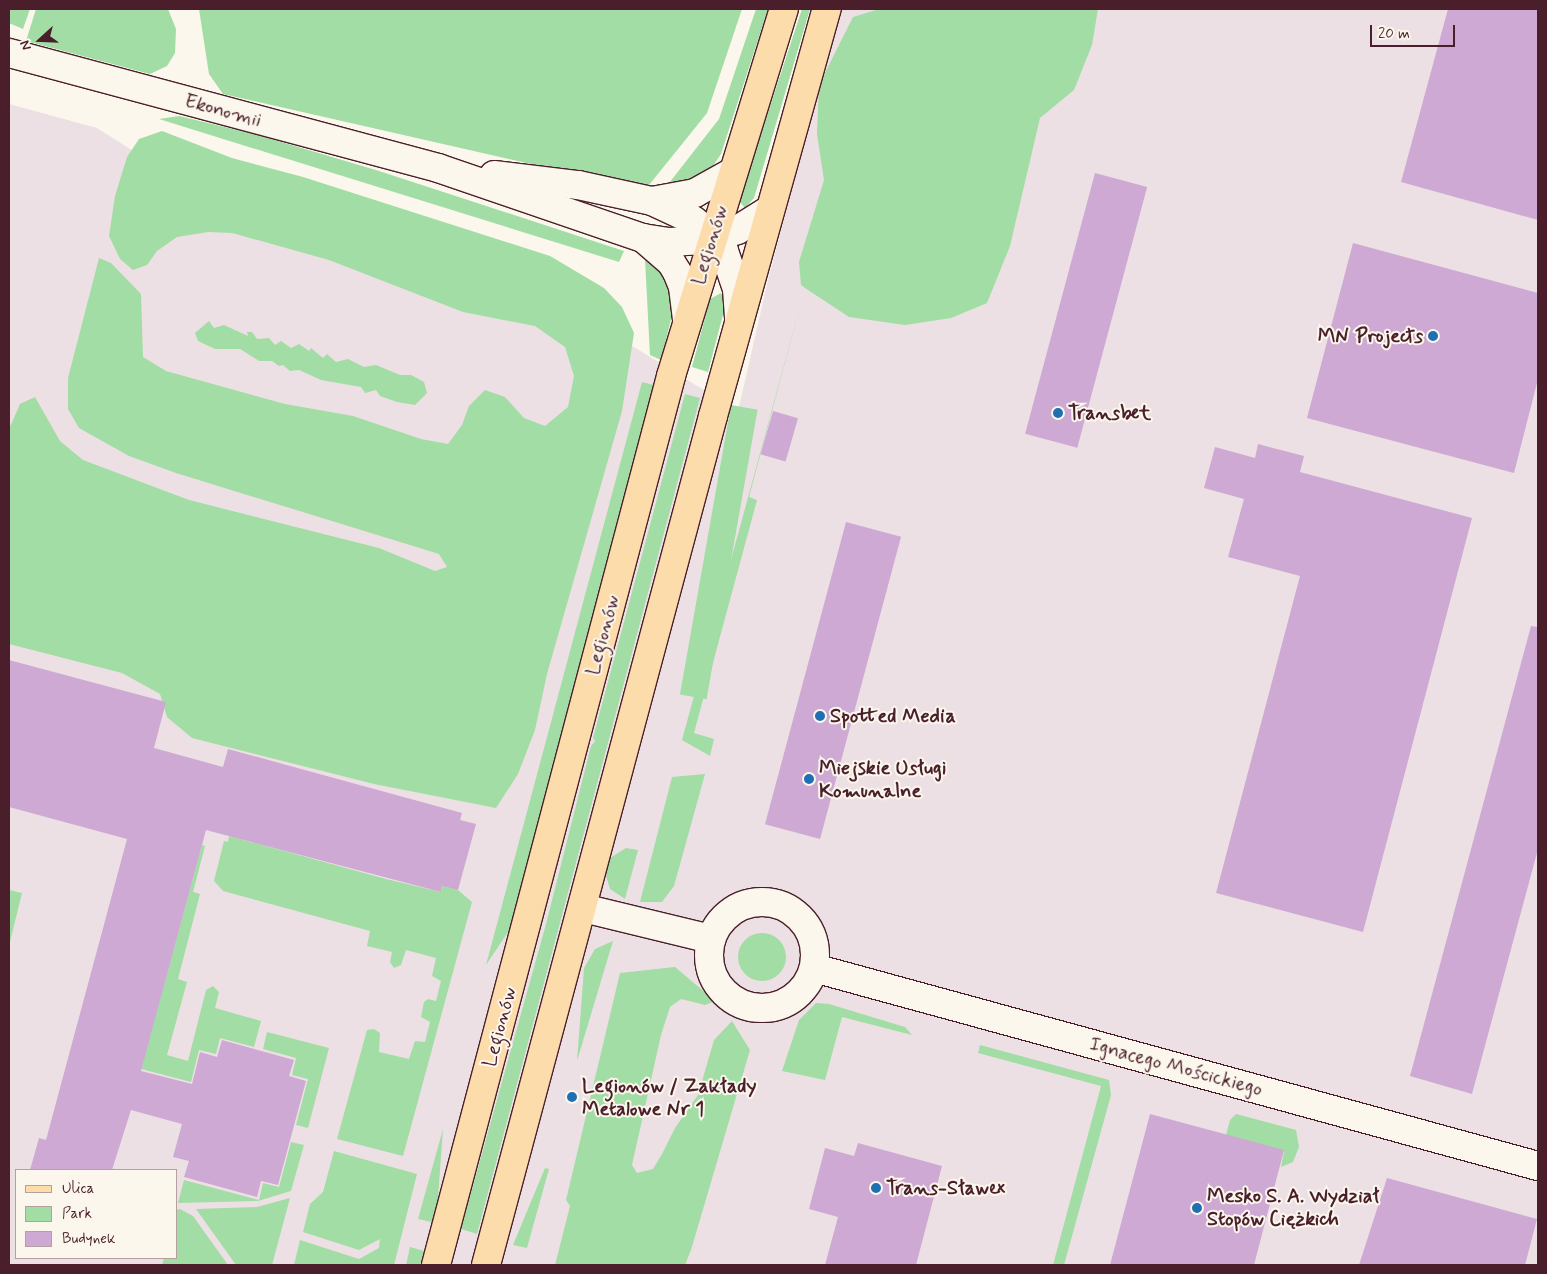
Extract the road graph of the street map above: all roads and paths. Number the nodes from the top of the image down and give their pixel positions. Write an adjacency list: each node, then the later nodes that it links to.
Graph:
1 (784, 9): 5 (main road, Legionów)
2 (827, 9): 7 (main road)
3 (9, 53): 4 (street, Ekonomii)
4 (438, 168): 6 (street, Ekonomii); 9 (street, Ekonomii)
5 (731, 173): 6 (street, Ekonomii); 8 (main road, Legionów)
6 (652, 200): 8 (street, Ekonomii)
7 (770, 210): 8 (street, Ekonomii); 10 (main road)
8 (714, 237): 9 (street, Ekonomii); 10 (street, Ekonomii); 11 (main road, Legionów)
9 (643, 238): 11 (street, Ekonomii)
10 (739, 320): 12 (main road)
11 (686, 322): 16 (main road, Legionów)
12 (583, 908): 13 (street); 17 (main road)
13 (711, 939): 14 (street); 14 (street)
14 (814, 968): 15 (street, Ignacego Mościckiego)
15 (1538, 1166)
16 (436, 1265)
17 (486, 1265)

